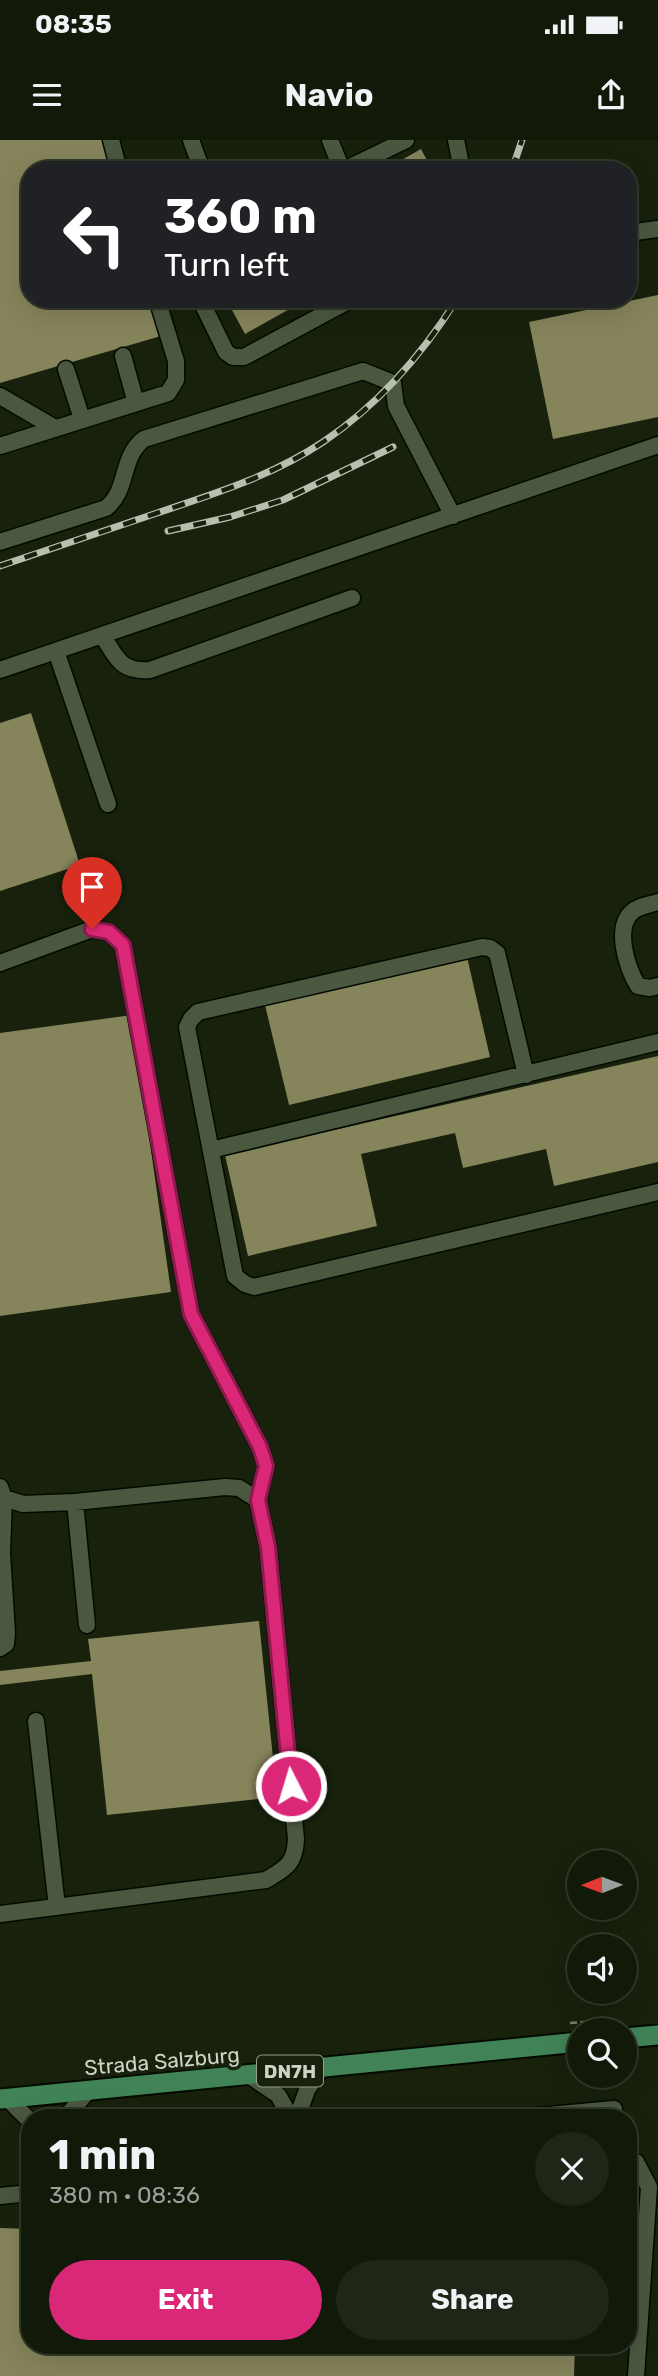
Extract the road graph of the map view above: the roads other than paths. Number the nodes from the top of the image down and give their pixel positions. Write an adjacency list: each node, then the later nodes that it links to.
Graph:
1 (111, 140): 6 (street)
2 (191, 140): 7 (street)
3 (330, 140): 8 (street)
4 (407, 140): 9 (street)
5 (456, 140): 10 (street)
6 (117, 161)
7 (199, 161)
8 (339, 161)
9 (362, 161)
10 (460, 161)
11 (658, 229): 12 (street)
12 (637, 232)
13 (161, 308): 19 (street)
14 (204, 308): 15 (street)
15 (335, 308)
16 (123, 356): 19 (street)
17 (66, 369): 20 (street)
18 (0, 396): 21 (street)
19 (136, 403): 20 (street)
20 (82, 419): 21 (street)
21 (55, 428): 23 (street)
22 (658, 445): 24 (street)
23 (0, 446)
24 (453, 516): 25 (street); 27 (street)
25 (0, 542)
26 (352, 598): 27 (street)
27 (102, 635): 28 (street)
28 (56, 651): 29 (street); 30 (street)
29 (0, 670)
30 (108, 804)
31 (658, 902): 33 (street)
32 (0, 963): 39 (street)
33 (658, 986)
34 (658, 1042): 35 (street)
35 (526, 1075): 36 (street); 36 (street)
36 (211, 1150): 37 (street)
37 (658, 1192)
38 (2, 1492): 40 (street); 42 (street)
39 (258, 1500): 40 (street); 44 (street)
40 (75, 1502): 41 (street)
41 (88, 1625)
42 (0, 1648)
43 (36, 1721): 44 (street)
44 (57, 1907): 45 (street)
45 (0, 1914)
46 (658, 2035): 47 (main road)
47 (637, 2037)
48 (567, 2043): 49 (main road, Strada Salzburg / DN7H)
49 (321, 2068): 50 (main road, Strada Salzburg / DN7H); 55 (street)
50 (250, 2076): 51 (main road, Strada Salzburg / DN7H); 54 (street)
51 (89, 2090): 52 (main road, Strada Salzburg / DN7H); 53 (street)
52 (4, 2099): 56 (street)
53 (73, 2109)
54 (286, 2109)
55 (300, 2109)
56 (21, 2113)
57 (637, 2164): 60 (street)
58 (21, 2194): 59 (street)
59 (0, 2196)
60 (637, 2301)
61 (635, 2354): 62 (street)
62 (636, 2376)

